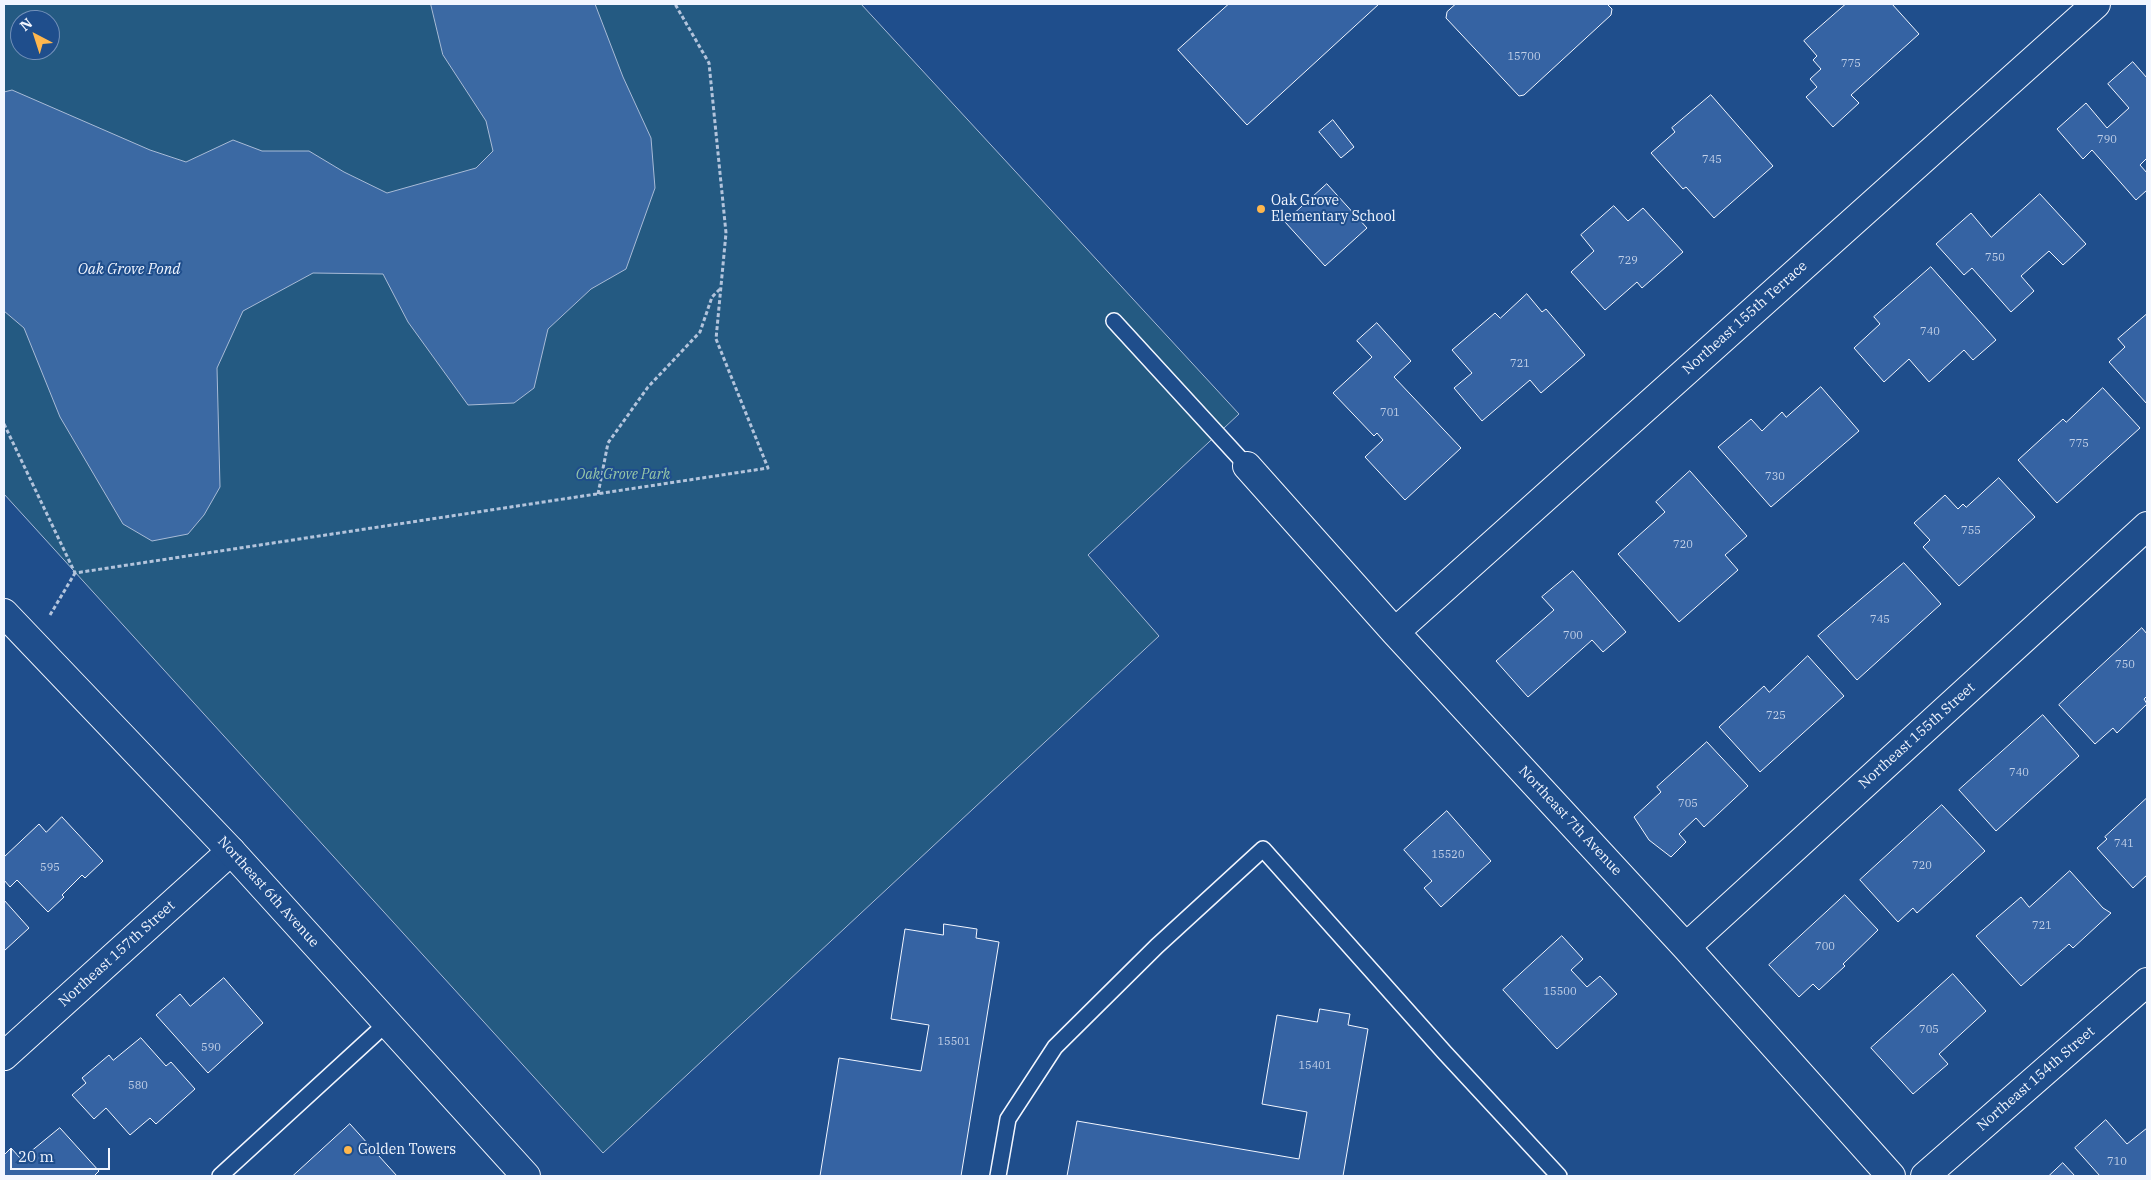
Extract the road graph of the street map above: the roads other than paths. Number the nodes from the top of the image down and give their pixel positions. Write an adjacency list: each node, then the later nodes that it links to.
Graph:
1 (2096, 4): 6 (street, Northeast 155th Terrace)
2 (1114, 321): 3 (lane)
3 (1247, 466): 6 (street, Northeast 7th Avenue)
4 (2147, 526): 8 (street, Northeast 155th Street)
5 (4, 613): 7 (street, Northeast 6th Avenue)
6 (1395, 632): 8 (street, Northeast 7th Avenue)
7 (231, 851): 10 (street, Northeast 6th Avenue); 11 (street, Northeast 157th Street)
8 (1686, 947): 16 (street, Northeast 7th Avenue)
9 (2147, 982): 17 (street, Northeast 154th Street)
10 (387, 1023): 12 (lane); 13 (street, Northeast 6th Avenue)
11 (4, 1056)
12 (220, 1176)
13 (526, 1176)
14 (998, 1176): 15 (lane)
15 (1559, 1176)
16 (1892, 1176)
17 (1925, 1176)

